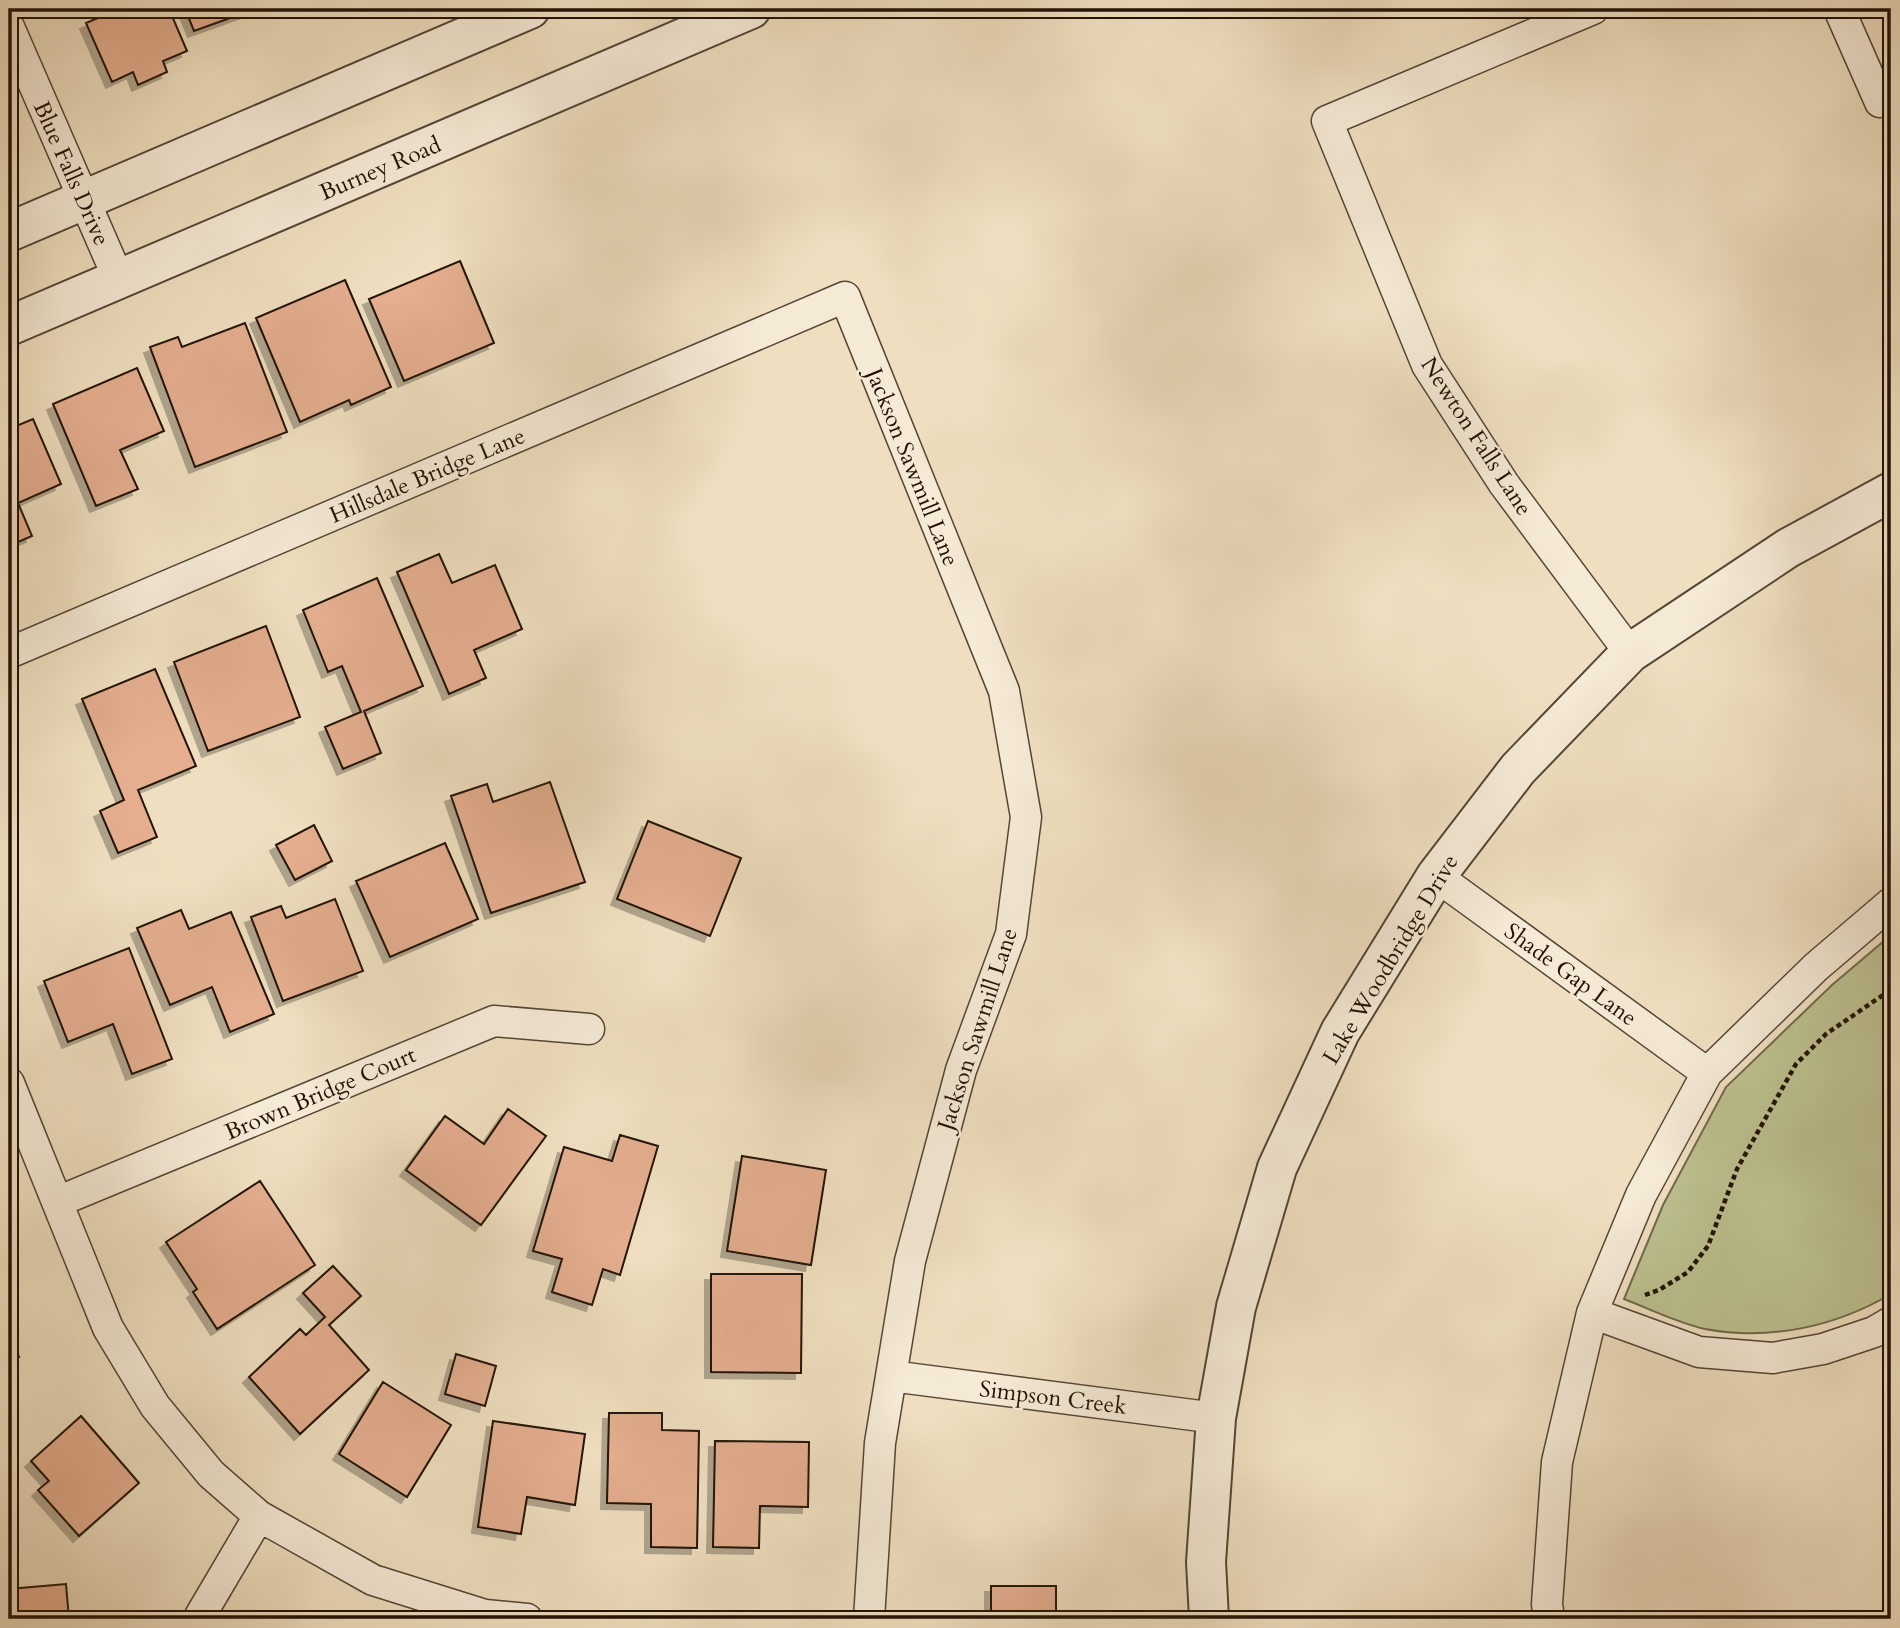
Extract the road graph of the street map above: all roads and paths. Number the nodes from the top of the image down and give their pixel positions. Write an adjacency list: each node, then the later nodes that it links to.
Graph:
1 (530, 9): 7 (street)
2 (751, 9): 9 (street, Burney Road)
3 (1593, 9): 14 (street, Newton Falls Lane)
4 (1839, 9): 6 (street)
5 (9, 27): 7 (street, Blue Falls Drive)
6 (1880, 102)
7 (85, 200): 8 (street); 9 (street, Blue Falls Drive)
8 (9, 232)
9 (119, 280): 11 (street, Burney Road)
10 (845, 297): 13 (street, Hillsdale Bridge Lane); 24 (street, Jackson Sawmill Lane)
11 (9, 326)
12 (1891, 492): 14 (street, Lake Woodbridge Drive)
13 (9, 653)
14 (1630, 653): 15 (street, Lake Woodbridge Drive)
15 (1436, 876): 19 (street, Shade Gap Lane); 25 (street, Lake Woodbridge Drive)
16 (1891, 903): 19 (street)
17 (1891, 984): 22 (path)
18 (589, 1029): 21 (street, Brown Bridge Court)
19 (1707, 1073): 22 (street)
20 (9, 1083): 21 (street)
21 (57, 1202): 26 (street)
22 (1592, 1313): 23 (street); 31 (street)
23 (1891, 1322)
24 (891, 1376): 25 (street, Simpson Creek); 29 (street, Jackson Sawmill Lane)
25 (1216, 1418): 30 (street, Lake Woodbridge Drive)
26 (259, 1517): 27 (street); 28 (street)
27 (200, 1616)
28 (527, 1619)
29 (869, 1619)
30 (1209, 1619)
31 (1549, 1619)

